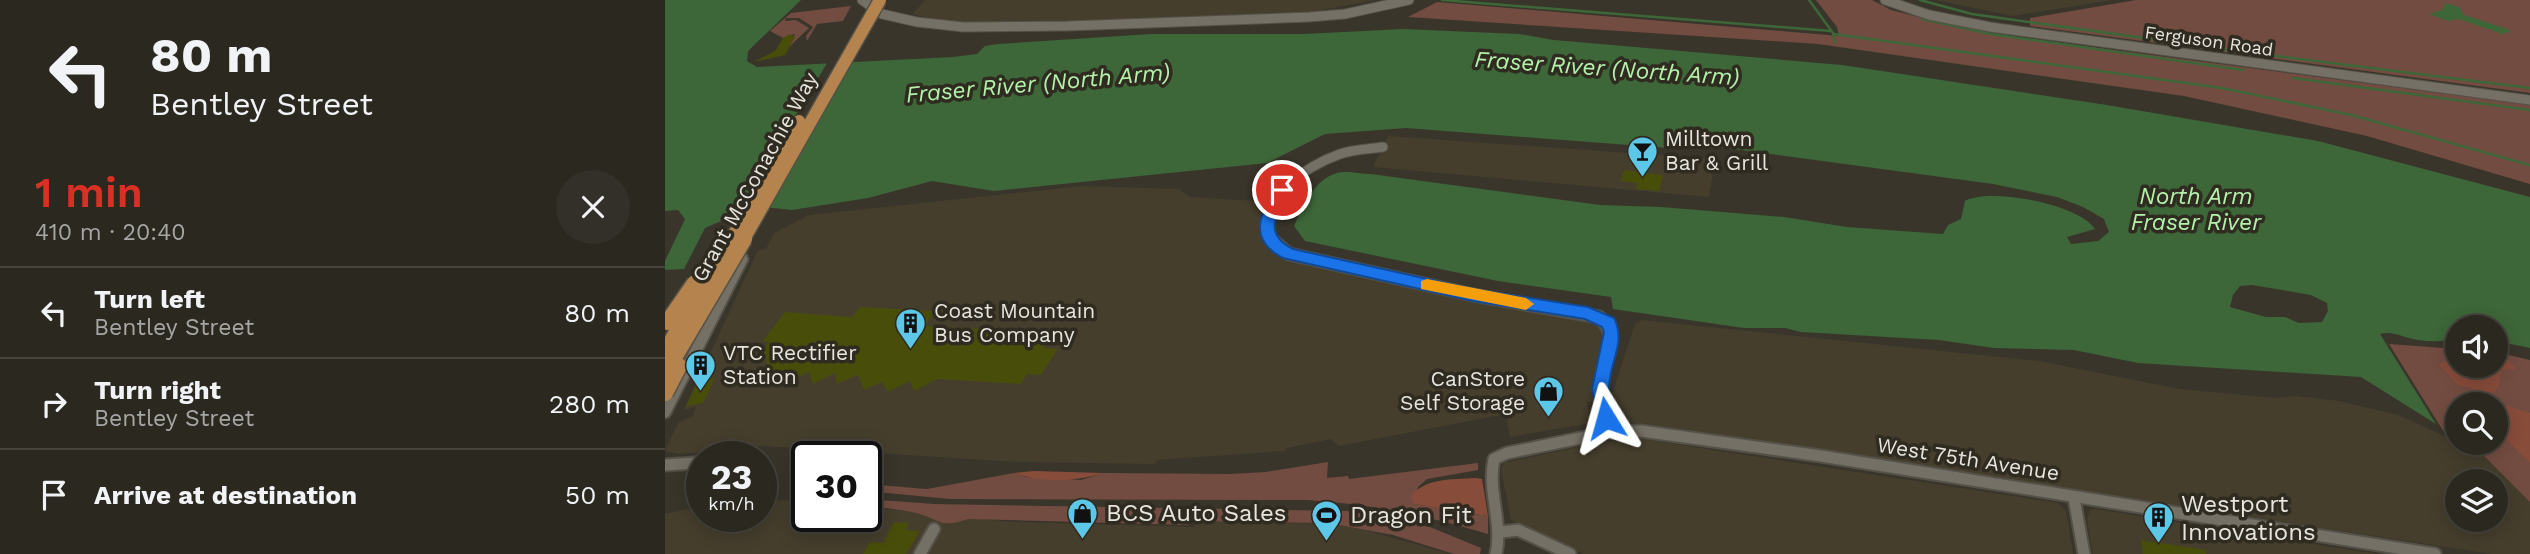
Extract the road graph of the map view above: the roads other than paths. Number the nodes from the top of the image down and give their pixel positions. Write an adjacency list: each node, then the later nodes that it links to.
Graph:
1 (880, 0): 11 (main road, Grant McConachie Way, bridge)
2 (1409, 0): 4 (street)
3 (1885, 0): 5 (street, Ferguson Road)
4 (866, 1): 7 (main road, Grant McConachie Way, bridge)
5 (2530, 100)
6 (1383, 147): 18 (street)
7 (723, 250): 10 (main road, bridge); 12 (main road, Grant McConachie Way, bridge)
8 (743, 259): 9 (street)
9 (718, 305): 10 (street); 13 (street)
10 (666, 317)
11 (698, 321): 15 (main road, Grant McConachie Way, bridge); 16 (main road, bridge)
12 (665, 353)
13 (692, 358): 14 (street); 17 (street)
14 (665, 361)
15 (665, 373)
16 (665, 393)
17 (665, 412)
18 (1609, 432): 21 (street, West 75th Avenue); 23 (street, West 75th Avenue)
19 (686, 464): 20 (street)
20 (665, 465)
21 (2074, 498): 27 (street); 28 (street, West 75th Avenue)
22 (935, 530): 24 (street)
23 (1501, 532): 25 (street); 26 (street)
24 (920, 554)
25 (1496, 554)
26 (1570, 554)
27 (2084, 554)
28 (2435, 554)

